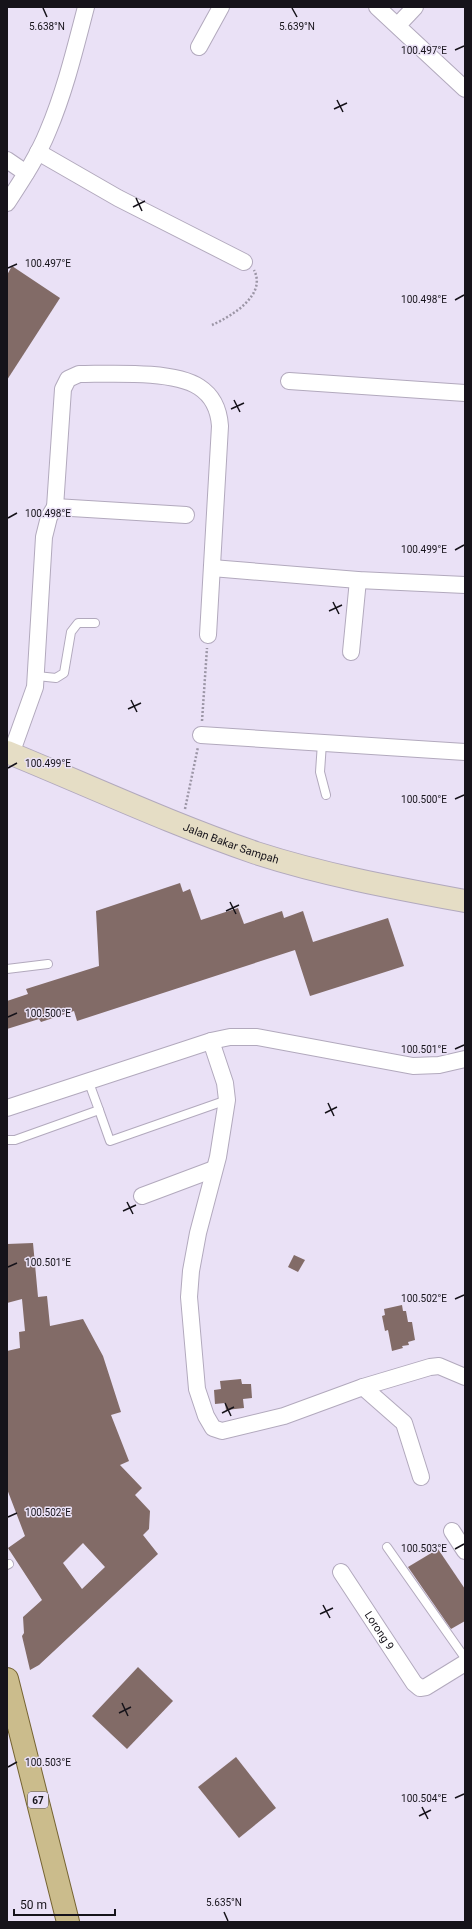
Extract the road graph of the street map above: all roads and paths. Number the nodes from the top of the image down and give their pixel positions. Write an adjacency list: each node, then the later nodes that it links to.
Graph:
1 (86, 7): 8 (street)
2 (221, 7): 6 (street)
3 (377, 7): 5 (street)
4 (415, 7): 5 (street)
5 (398, 25): 7 (street)
6 (198, 46)
7 (465, 88)
8 (38, 152): 10 (street); 12 (street)
9 (7, 160): 10 (street)
10 (26, 173): 11 (street)
11 (7, 203)
12 (244, 262): 13 (path)
13 (212, 325)
14 (289, 381): 15 (street)
15 (465, 393)
16 (55, 507): 17 (street); 18 (street); 24 (street)
17 (186, 515)
18 (212, 568): 19 (street); 22 (street)
19 (358, 580): 20 (street); 23 (street)
20 (465, 585)
21 (95, 623): 24 (lane)
22 (208, 635): 25 (path)
23 (351, 652)
24 (37, 676): 28 (street)
25 (201, 735): 26 (street); 30 (path)
26 (322, 743): 27 (street); 29 (lane)
27 (465, 752)
28 (9, 753): 30 (main road, Jalan Bakar Sampah)
29 (326, 795)
30 (182, 825): 31 (main road, Jalan Bakar Sampah)
31 (465, 901)
32 (48, 964): 33 (lane)
33 (7, 969)
34 (211, 1041): 35 (street); 36 (street); 37 (street)
35 (465, 1059)
36 (88, 1080): 38 (street); 39 (lane)
37 (228, 1100): 39 (lane); 41 (street)
38 (7, 1108)
39 (99, 1110): 40 (lane)
40 (7, 1140)
41 (214, 1169): 42 (street); 44 (street)
42 (142, 1196)
43 (465, 1377): 44 (street)
44 (363, 1387): 45 (street)
45 (421, 1477)
46 (452, 1531): 48 (street)
47 (387, 1547): 50 (lane)
48 (465, 1551)
49 (341, 1572): 51 (street, Lorong 9)
50 (465, 1658)
51 (465, 1663)
52 (7, 1679): 53 (main road, 67)
53 (68, 1922)

